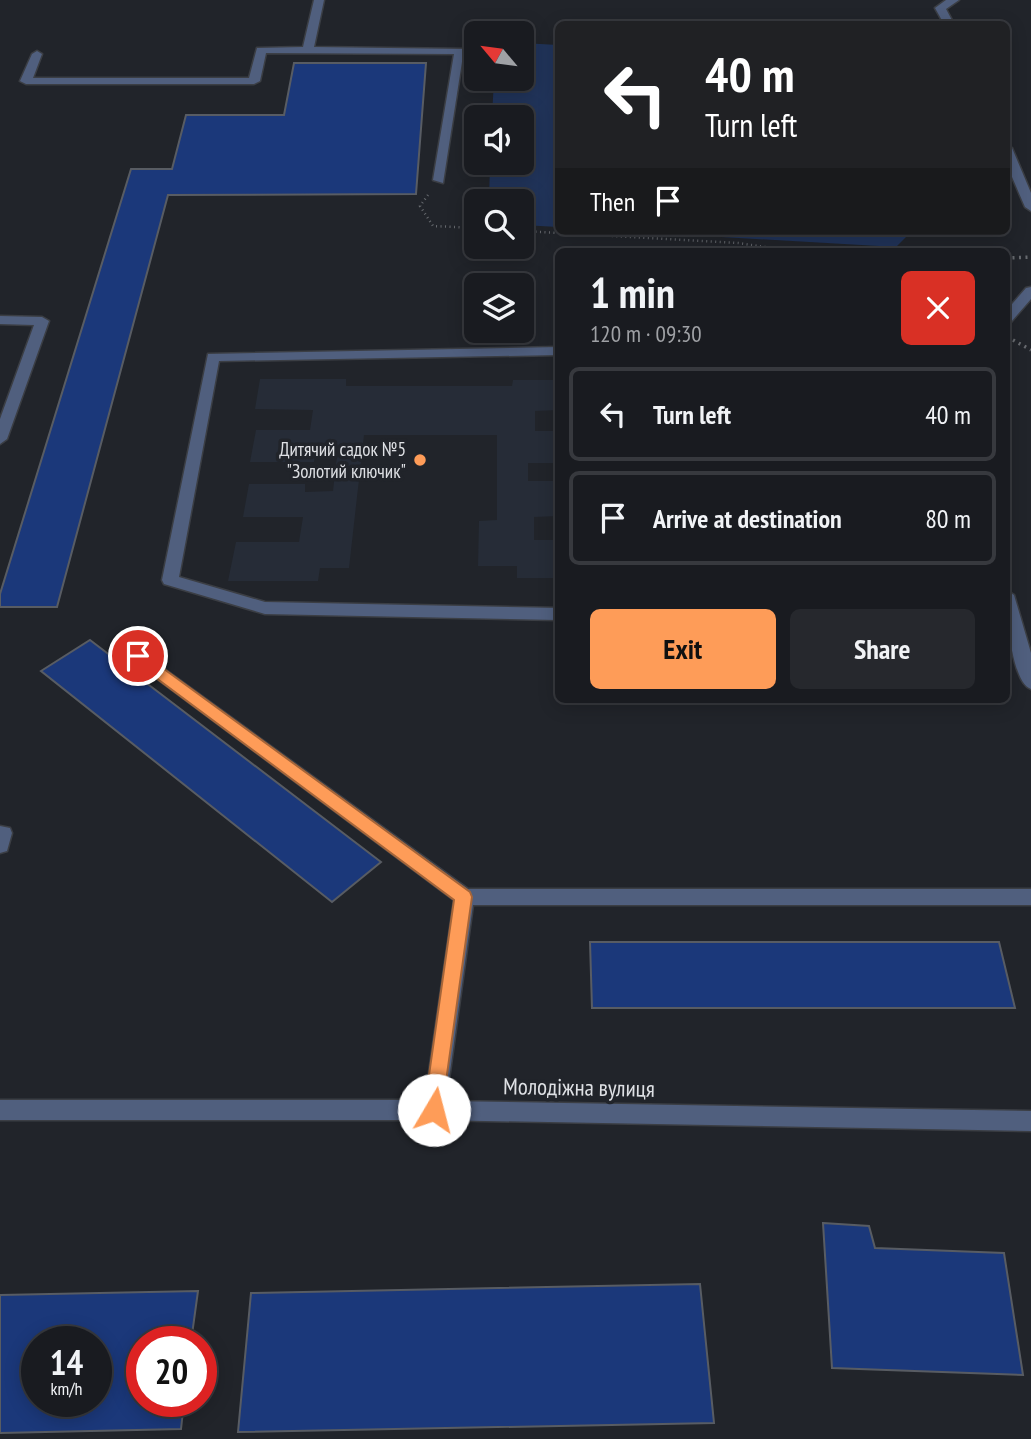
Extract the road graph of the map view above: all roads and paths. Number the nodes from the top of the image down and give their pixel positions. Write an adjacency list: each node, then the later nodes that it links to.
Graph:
1 (318, 0): 4 (street)
2 (954, 0): 3 (street)
3 (947, 21)
4 (308, 50): 5 (street); 7 (street)
5 (37, 54)
6 (1010, 157): 8 (street)
7 (439, 180): 9 (path)
8 (1031, 207)
9 (464, 227)
10 (534, 232): 11 (path)
11 (555, 233)
12 (582, 235): 13 (path)
13 (775, 248)
14 (1031, 257): 15 (path)
15 (1010, 258)
16 (1031, 291): 17 (street)
17 (1010, 315)
18 (0, 320): 22 (street)
19 (1010, 338): 20 (path)
20 (1031, 350)
21 (555, 351): 24 (street)
22 (0, 439)
23 (1010, 609): 26 (street)
24 (555, 614)
25 (138, 656): 29 (street)
26 (1031, 682)
27 (0, 833): 28 (street)
28 (0, 846)
29 (464, 897): 30 (street); 32 (street)
30 (1031, 897)
31 (0, 1110): 32 (street, Молодіжна вулиця)
32 (434, 1110): 33 (street, Молодіжна вулиця)
33 (1031, 1121)

